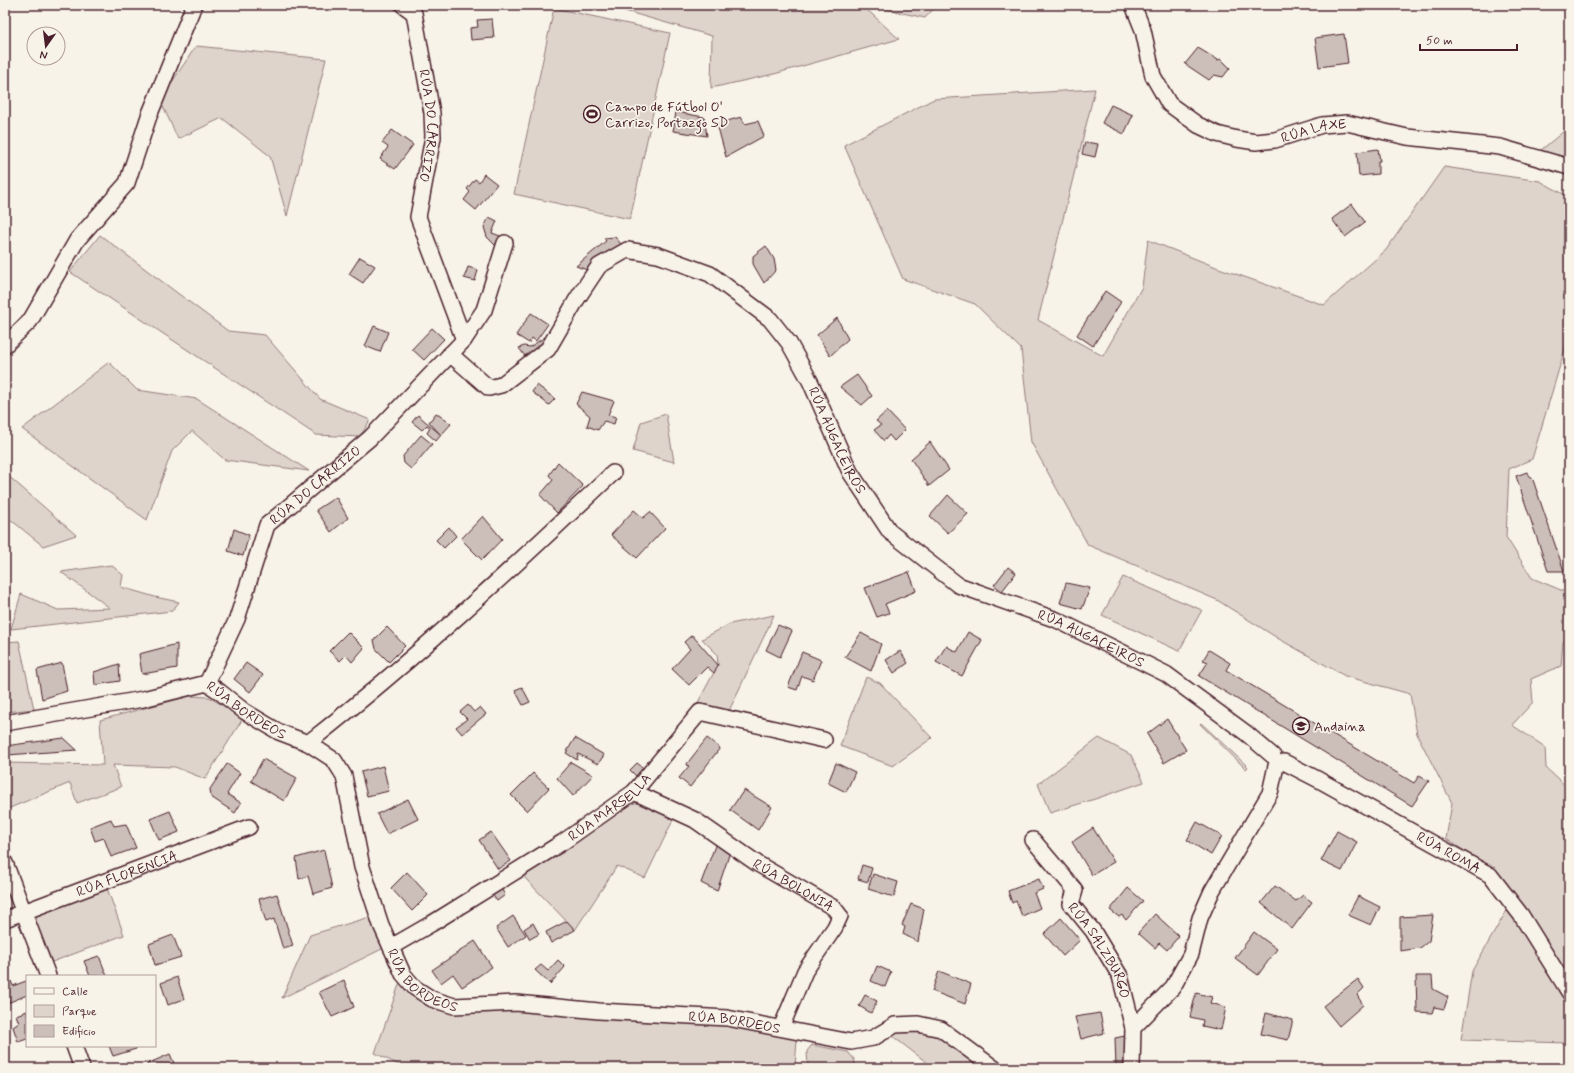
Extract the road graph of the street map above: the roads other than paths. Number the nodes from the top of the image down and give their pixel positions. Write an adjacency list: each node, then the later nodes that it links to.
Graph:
1 (194, 5): 7 (street)
2 (403, 5): 6 (street, RÚA DO CARRIZO)
3 (1133, 5): 4 (street, RÚA LAXE)
4 (1569, 167)
5 (505, 243): 6 (street, RÚA DO CARRIZO)
6 (464, 340): 8 (street, RÚA DO CARRIZO)
7 (5, 345)
8 (450, 354): 10 (street, RÚA DO CARRIZO); 14 (street, RÚA AUGACEIROS)
9 (613, 473): 13 (street)
10 (207, 683): 11 (street, RÚA BORDEOS); 13 (street, RÚA BORDEOS)
11 (5, 723)
12 (824, 740): 15 (street, RÚA MARSELLA)
13 (308, 744): 21 (street, RÚA BORDEOS)
14 (1278, 761): 23 (street, RÚA ROMA); 25 (street)
15 (634, 792): 21 (street, RÚA MARSELLA); 24 (street, RÚA BOLONIA)
16 (249, 827): 19 (street, RÚA FLORENCIA)
17 (1033, 840): 25 (street, RÚA SALZBURGO)
18 (5, 863): 19 (street)
19 (24, 912): 20 (street, RÚA FLORENCIA); 22 (street)
20 (5, 919)
21 (391, 947): 24 (street, RÚA BORDEOS)
22 (48, 975)
23 (1569, 992)
24 (781, 1028): 28 (street, RÚA BORDEOS)
25 (1133, 1028): 29 (street)
26 (74, 1047): 27 (street)
27 (82, 1068)
28 (994, 1068)
29 (1132, 1068)

